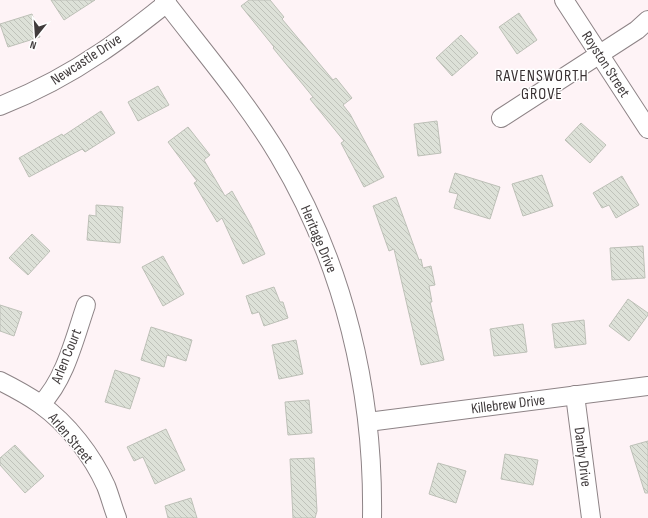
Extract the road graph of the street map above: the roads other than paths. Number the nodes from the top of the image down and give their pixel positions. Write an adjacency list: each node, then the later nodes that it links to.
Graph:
1 (564, 0): 4 (street, Royston Street)
2 (165, 2): 5 (street, Newcastle Drive); 13 (street, Heritage Drive)
3 (648, 20): 4 (street)
4 (600, 54): 6 (street); 7 (street, Royston Street)
5 (0, 106)
6 (501, 118)
7 (648, 129)
8 (86, 305): 12 (street, Arlen Court)
9 (0, 381): 12 (street, Arlen Street)
10 (648, 386): 11 (street, Killebrew Drive)
11 (575, 395): 13 (street, Killebrew Drive); 16 (street, Danby Drive)
12 (41, 404): 14 (street, Arlen Street)
13 (368, 422): 15 (street, Heritage Drive)
14 (117, 518)
15 (372, 518)
16 (591, 518)

